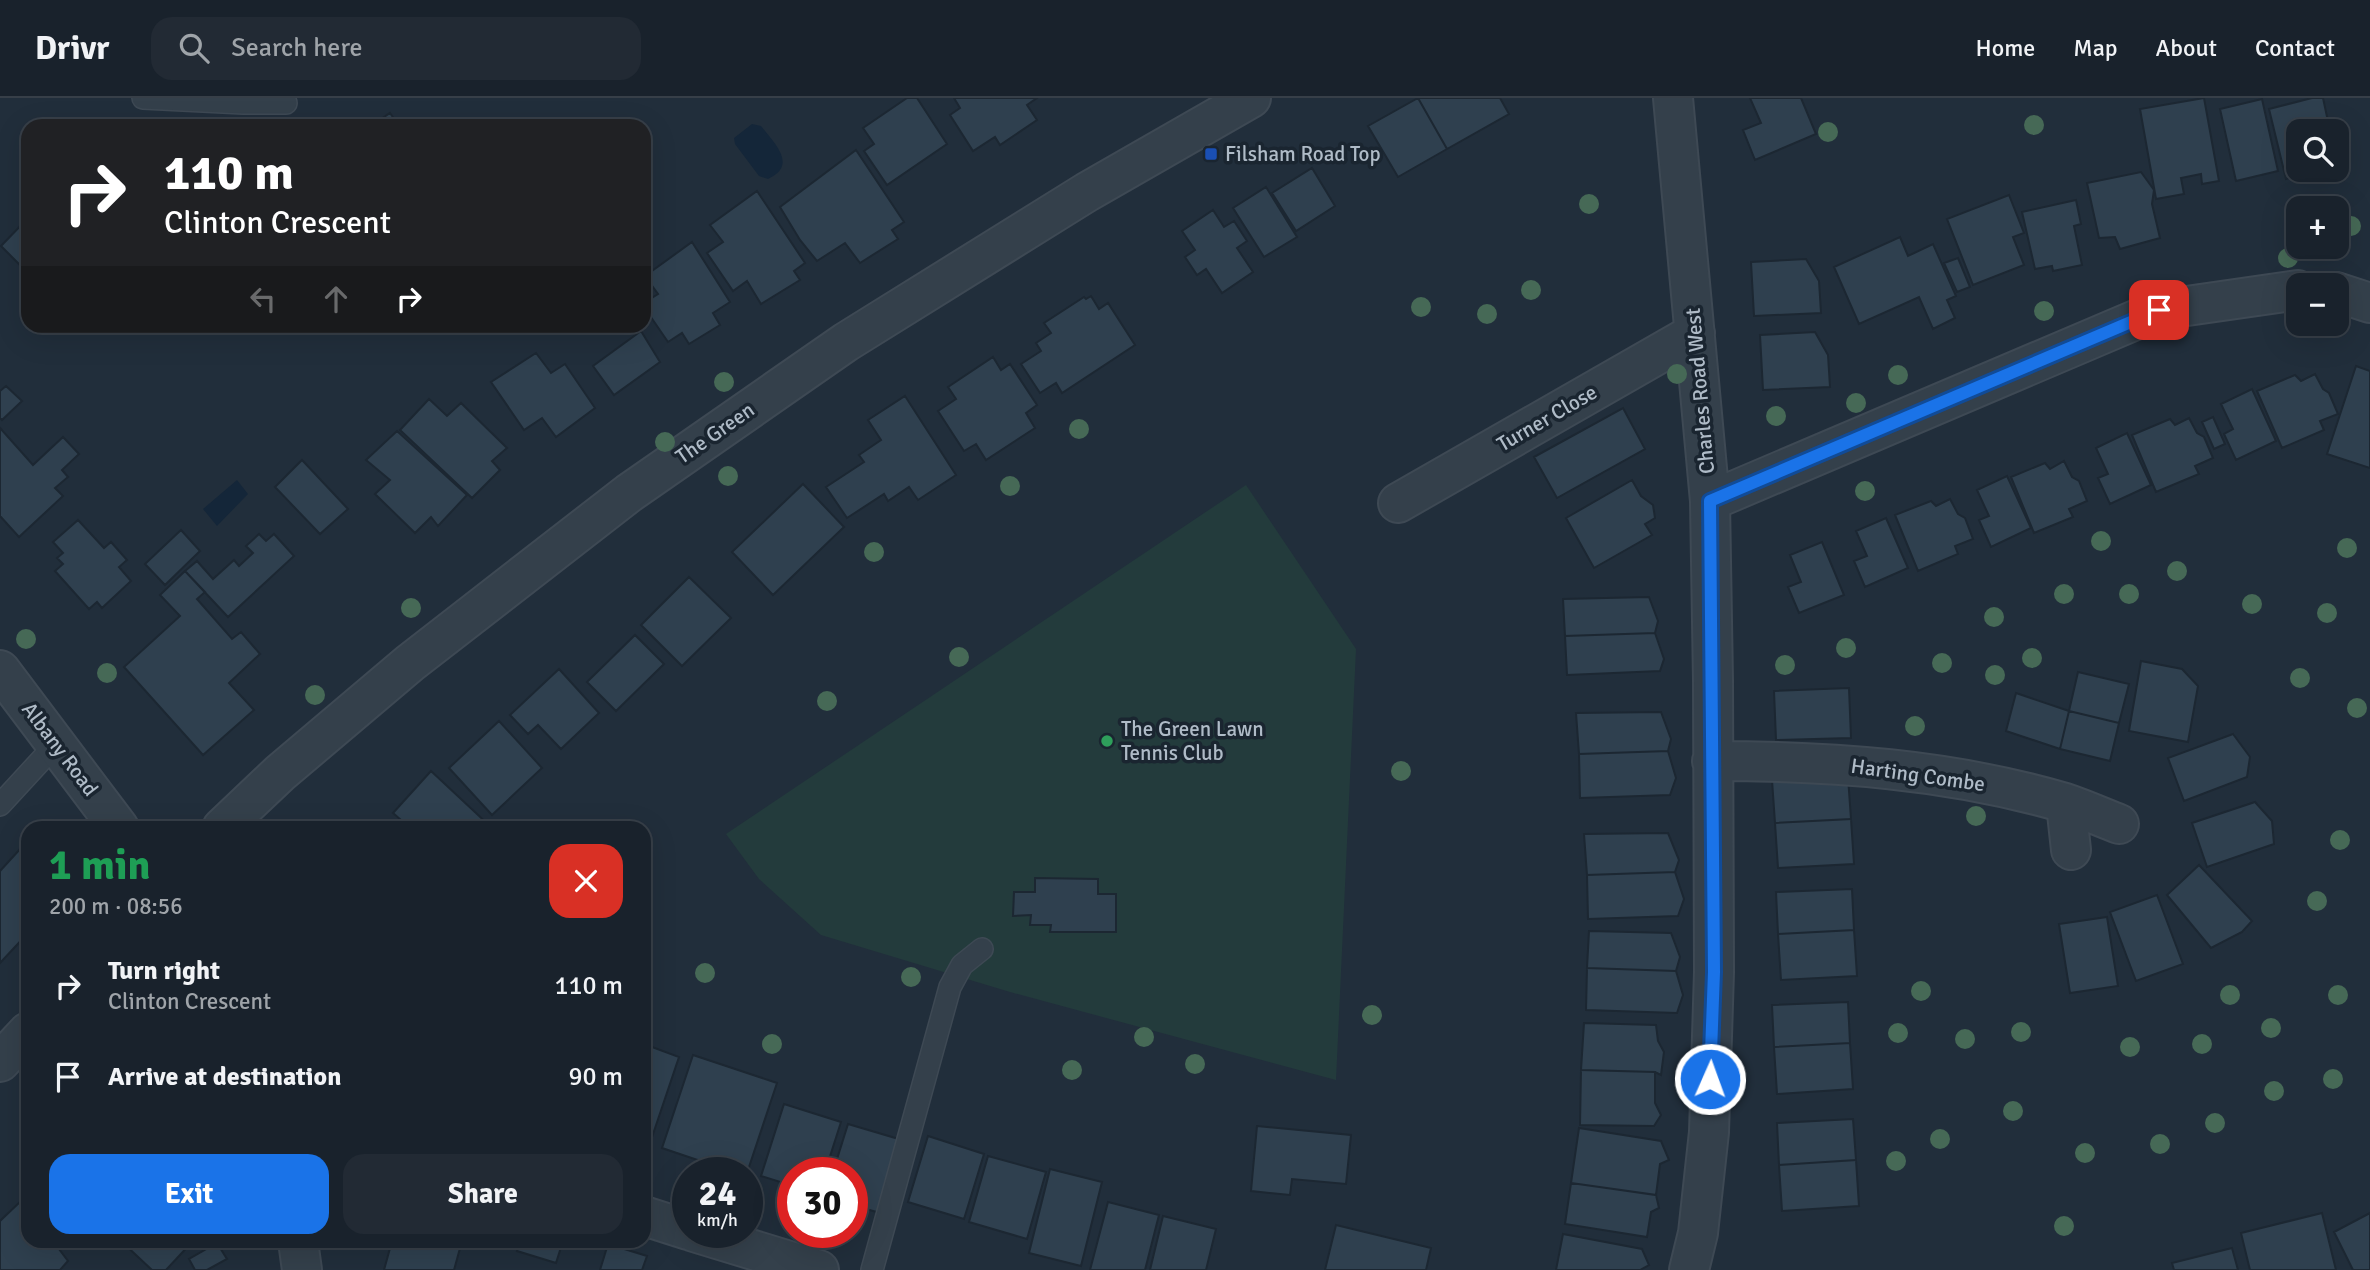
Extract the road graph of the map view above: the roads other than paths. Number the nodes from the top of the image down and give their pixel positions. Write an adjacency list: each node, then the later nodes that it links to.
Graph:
1 (143, 98): 4 (lane)
2 (1251, 98): 17 (street, The Green)
3 (1673, 98): 8 (street, Charles Road West)
4 (286, 103)
5 (2286, 292): 9 (street)
6 (2349, 296): 7 (street)
7 (2370, 303)
8 (1695, 333): 9 (street, Charles Road West); 10 (street, Turner Close)
9 (1710, 501): 13 (street, Charles Road West)
10 (1398, 503)
11 (0, 670): 12 (street, Albany Road)
12 (57, 743): 15 (lane); 16 (street, Albany Road)
13 (1712, 761): 14 (street, Harting Combe); 30 (street, Charles Road West)
14 (2066, 804): 18 (street, Harting Combe); 19 (street)
15 (0, 805)
16 (114, 821)
17 (229, 821)
18 (2119, 824)
19 (2071, 850)
20 (982, 948): 29 (lane)
21 (21, 1040): 22 (street)
22 (0, 1062)
23 (651, 1218): 24 (street)
24 (672, 1225)
25 (299, 1248): 27 (street)
26 (747, 1248): 28 (street)
27 (302, 1270)
28 (819, 1270)
29 (872, 1270)
30 (1689, 1270)

